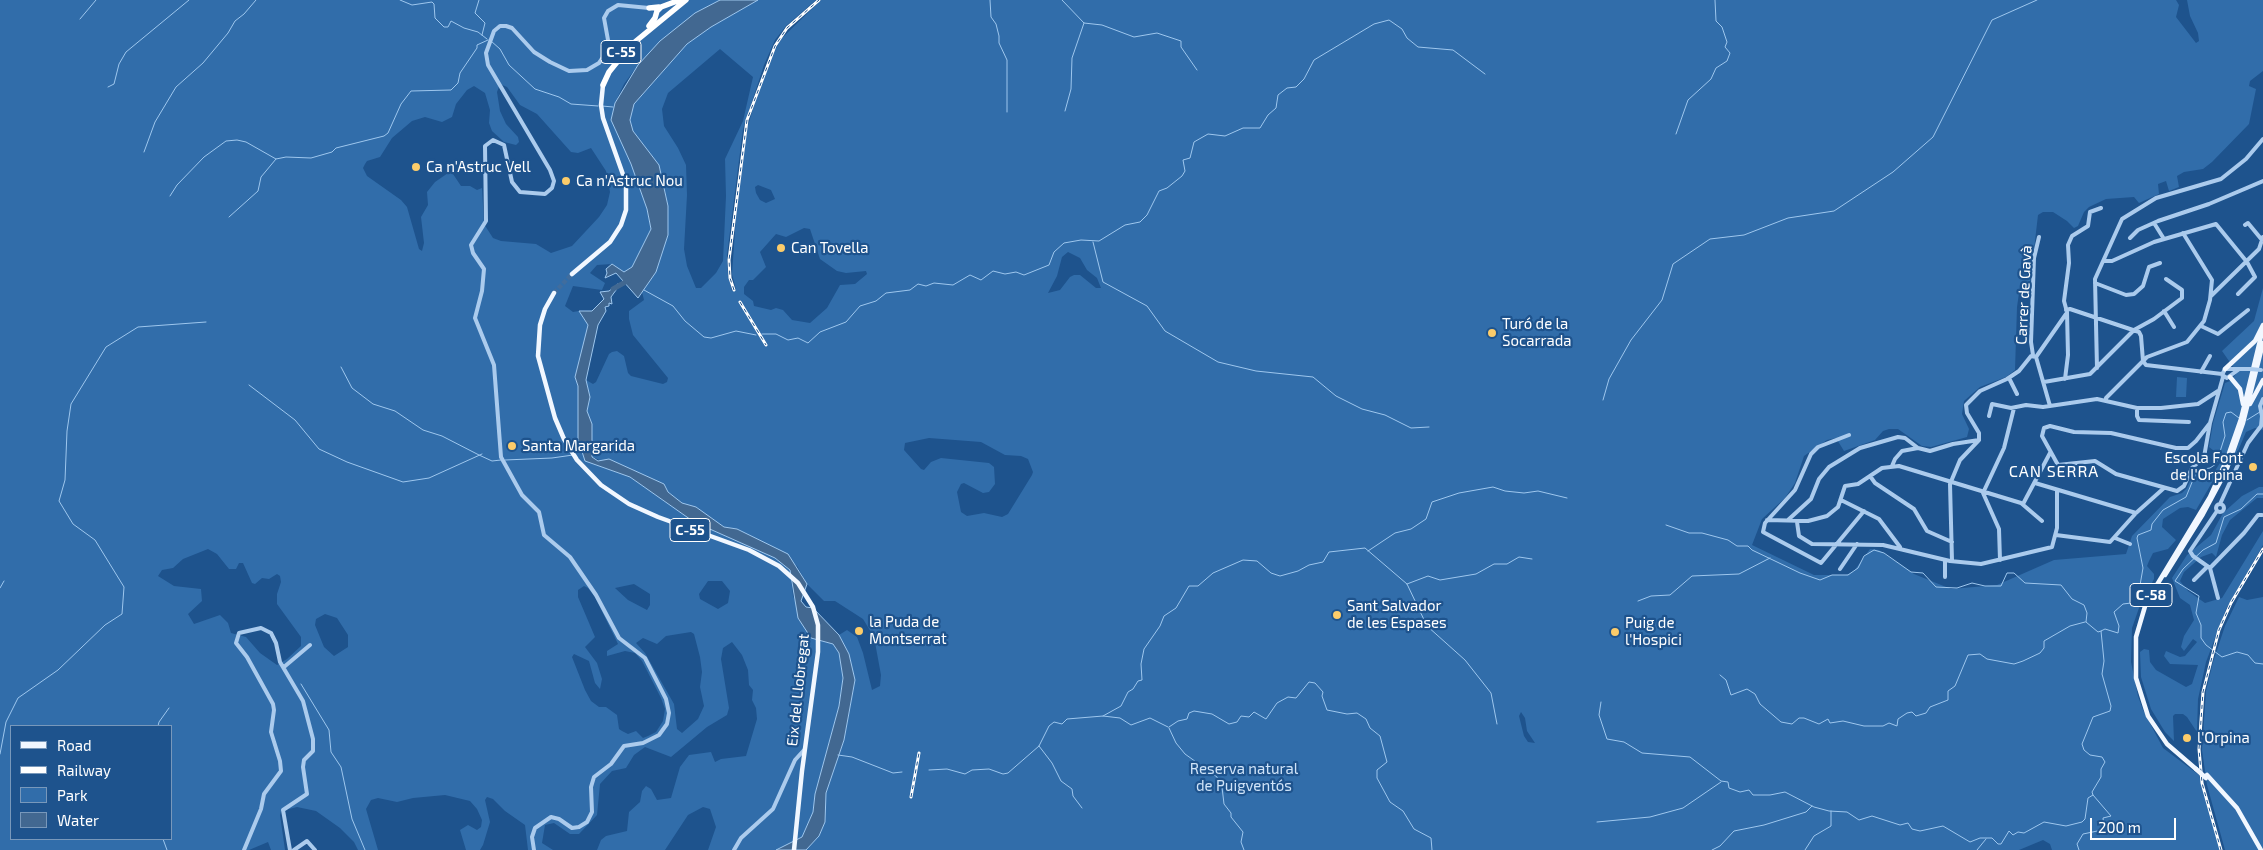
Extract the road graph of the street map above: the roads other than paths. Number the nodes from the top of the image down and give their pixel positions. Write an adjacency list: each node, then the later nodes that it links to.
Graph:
1 (681, 0): 5 (highway)
2 (686, 0): 4 (highway, C-55)
3 (649, 8): 5 (highway); 104 (street)
4 (676, 8): 5 (highway, C-55); 6 (highway, C-55)
5 (659, 11): 6 (highway)
6 (648, 28): 7 (highway, C-55)
7 (602, 89): 21 (main road, C-55)
8 (2263, 139): 18 (street)
9 (2263, 181): 11 (street)
10 (2101, 208): 29 (street)
11 (2154, 223): 15 (street); 17 (street)
12 (2245, 225): 16 (street)
13 (2183, 233): 17 (street); 20 (street); 26 (street)
14 (2039, 237): 36 (street, Carrer de Gavà)
15 (2130, 238)
16 (2263, 238): 20 (street)
17 (2164, 239): 18 (street)
18 (2104, 261): 23 (street)
19 (2160, 262): 23 (street)
20 (2247, 262): 25 (street); 26 (street)
21 (572, 274)
22 (2166, 279): 28 (street)
23 (2095, 283): 30 (street)
24 (554, 293): 98 (main road, Eix del Llobregat / C-55)
25 (2238, 294)
26 (2211, 296): 31 (street)
27 (2248, 310): 31 (street)
28 (2164, 311): 32 (street); 34 (street)
29 (2066, 312): 30 (street); 36 (street); 46 (street)
30 (2096, 317): 34 (street); 39 (street)
31 (2201, 326): 38 (street)
32 (2174, 327)
33 (2263, 327): 43 (main road); 57 (main road, C-58)
34 (2134, 330): 38 (street); 39 (street)
35 (2263, 343): 60 (main road, C-58)
36 (2035, 356): 45 (street); 48 (street, Carrer de Gavà)
37 (2210, 356): 42 (street)
38 (2143, 361): 42 (street); 52 (street)
39 (2097, 368): 46 (street)
40 (2238, 370): 41 (street, bridge); 43 (street); 44 (street)
41 (2262, 370)
42 (2201, 372): 43 (street)
43 (2225, 372): 44 (street); 44 (street); 49 (street)
44 (2231, 376): 57 (main road)
45 (2009, 378): 50 (street); 62 (street)
46 (2064, 379): 48 (street)
47 (2263, 380): 60 (main road)
48 (2044, 382): 53 (street, Carrer de Gavà)
49 (2220, 389): 55 (street); 59 (street)
50 (2017, 394)
51 (2263, 399): 91 (street)
52 (2107, 401): 53 (street); 55 (street)
53 (2050, 406): 54 (street)
54 (2014, 408): 56 (street); 71 (street)
55 (2137, 408): 58 (street)
56 (1989, 416)
57 (2241, 419): 99 (main road, C-58)
58 (2189, 422)
59 (2210, 423): 64 (street); 69 (street)
60 (2241, 428): 99 (main road, C-58)
61 (1849, 434): 77 (street)
62 (1979, 440): 63 (street); 67 (street)
63 (1918, 448): 65 (street); 78 (street)
64 (2050, 453): 68 (street); 69 (street)
65 (1892, 466): 66 (street); 67 (street)
66 (1870, 476): 72 (street); 83 (street)
67 (1951, 483): 71 (street); 83 (street)
68 (2035, 483): 70 (street); 73 (street)
69 (2164, 488): 75 (street)
70 (2057, 490): 75 (street); 81 (street)
71 (1983, 493): 73 (street); 89 (street)
72 (1841, 500): 74 (street); 80 (street)
73 (2023, 504): 79 (street)
74 (1864, 511): 86 (street); 87 (street)
75 (2136, 512): 82 (street)
76 (2262, 515): 91 (street)
77 (1767, 520): 78 (street); 86 (street)
78 (1788, 520): 80 (street)
79 (2042, 521)
80 (1797, 522): 86 (street)
81 (2056, 535): 82 (street); 89 (street)
82 (2115, 538): 85 (street)
83 (1952, 542): 90 (street)
84 (1857, 544): 86 (street); 87 (street); 92 (street)
85 (2130, 544)
86 (1838, 545)
87 (1900, 547): 88 (street)
88 (1944, 560): 90 (street); 93 (street)
89 (2000, 560): 90 (street)
90 (1952, 561)
91 (2209, 567): 94 (street); 95 (street)
92 (1840, 569)
93 (1945, 577)
94 (2194, 580)
95 (2218, 598)
96 (310, 645): 97 (street)
97 (284, 667): 100 (street); 101 (street)
98 (805, 749): 105 (street); 106 (main road, Eix del Llobregat / C-55)
99 (2196, 768): 107 (main road, C-58, bridge)
100 (244, 850)
101 (290, 850)
102 (294, 850): 103 (street)
103 (315, 850)
104 (534, 850)
105 (734, 850)
106 (794, 850)
107 (2260, 850)

